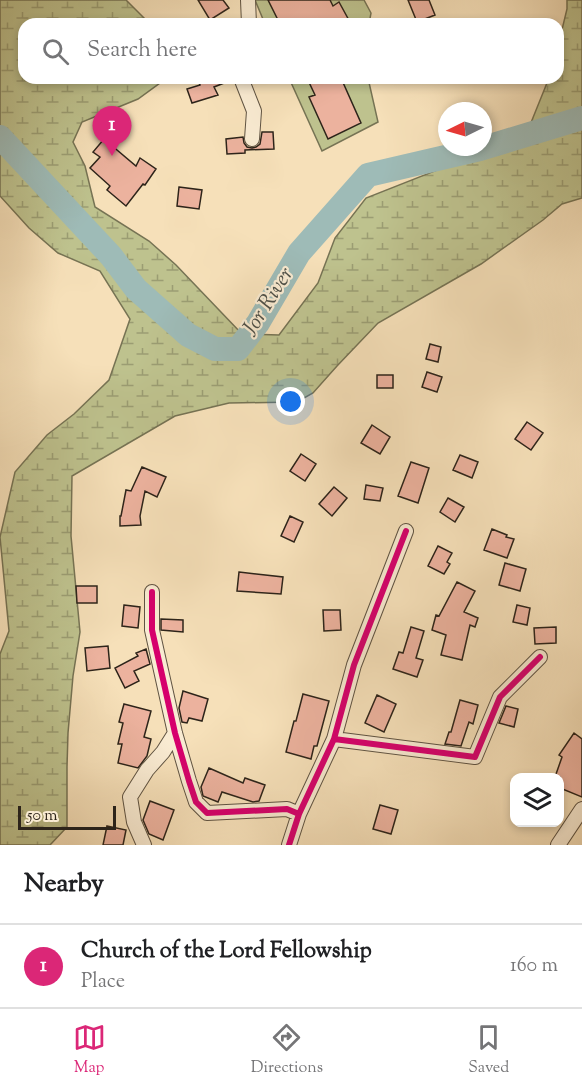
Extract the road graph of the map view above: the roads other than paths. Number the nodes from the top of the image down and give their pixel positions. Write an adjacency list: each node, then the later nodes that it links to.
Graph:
1 (249, 0): 2 (street)
2 (249, 18)
3 (243, 84): 4 (street)
4 (252, 139)
5 (406, 531): 9 (street)
6 (152, 592): 8 (street)
7 (540, 657): 9 (street)
8 (175, 733): 11 (street); 12 (street)
9 (334, 739): 11 (street)
10 (582, 809): 14 (street)
11 (299, 814): 13 (street)
12 (144, 845)
13 (290, 845)
14 (558, 845)

